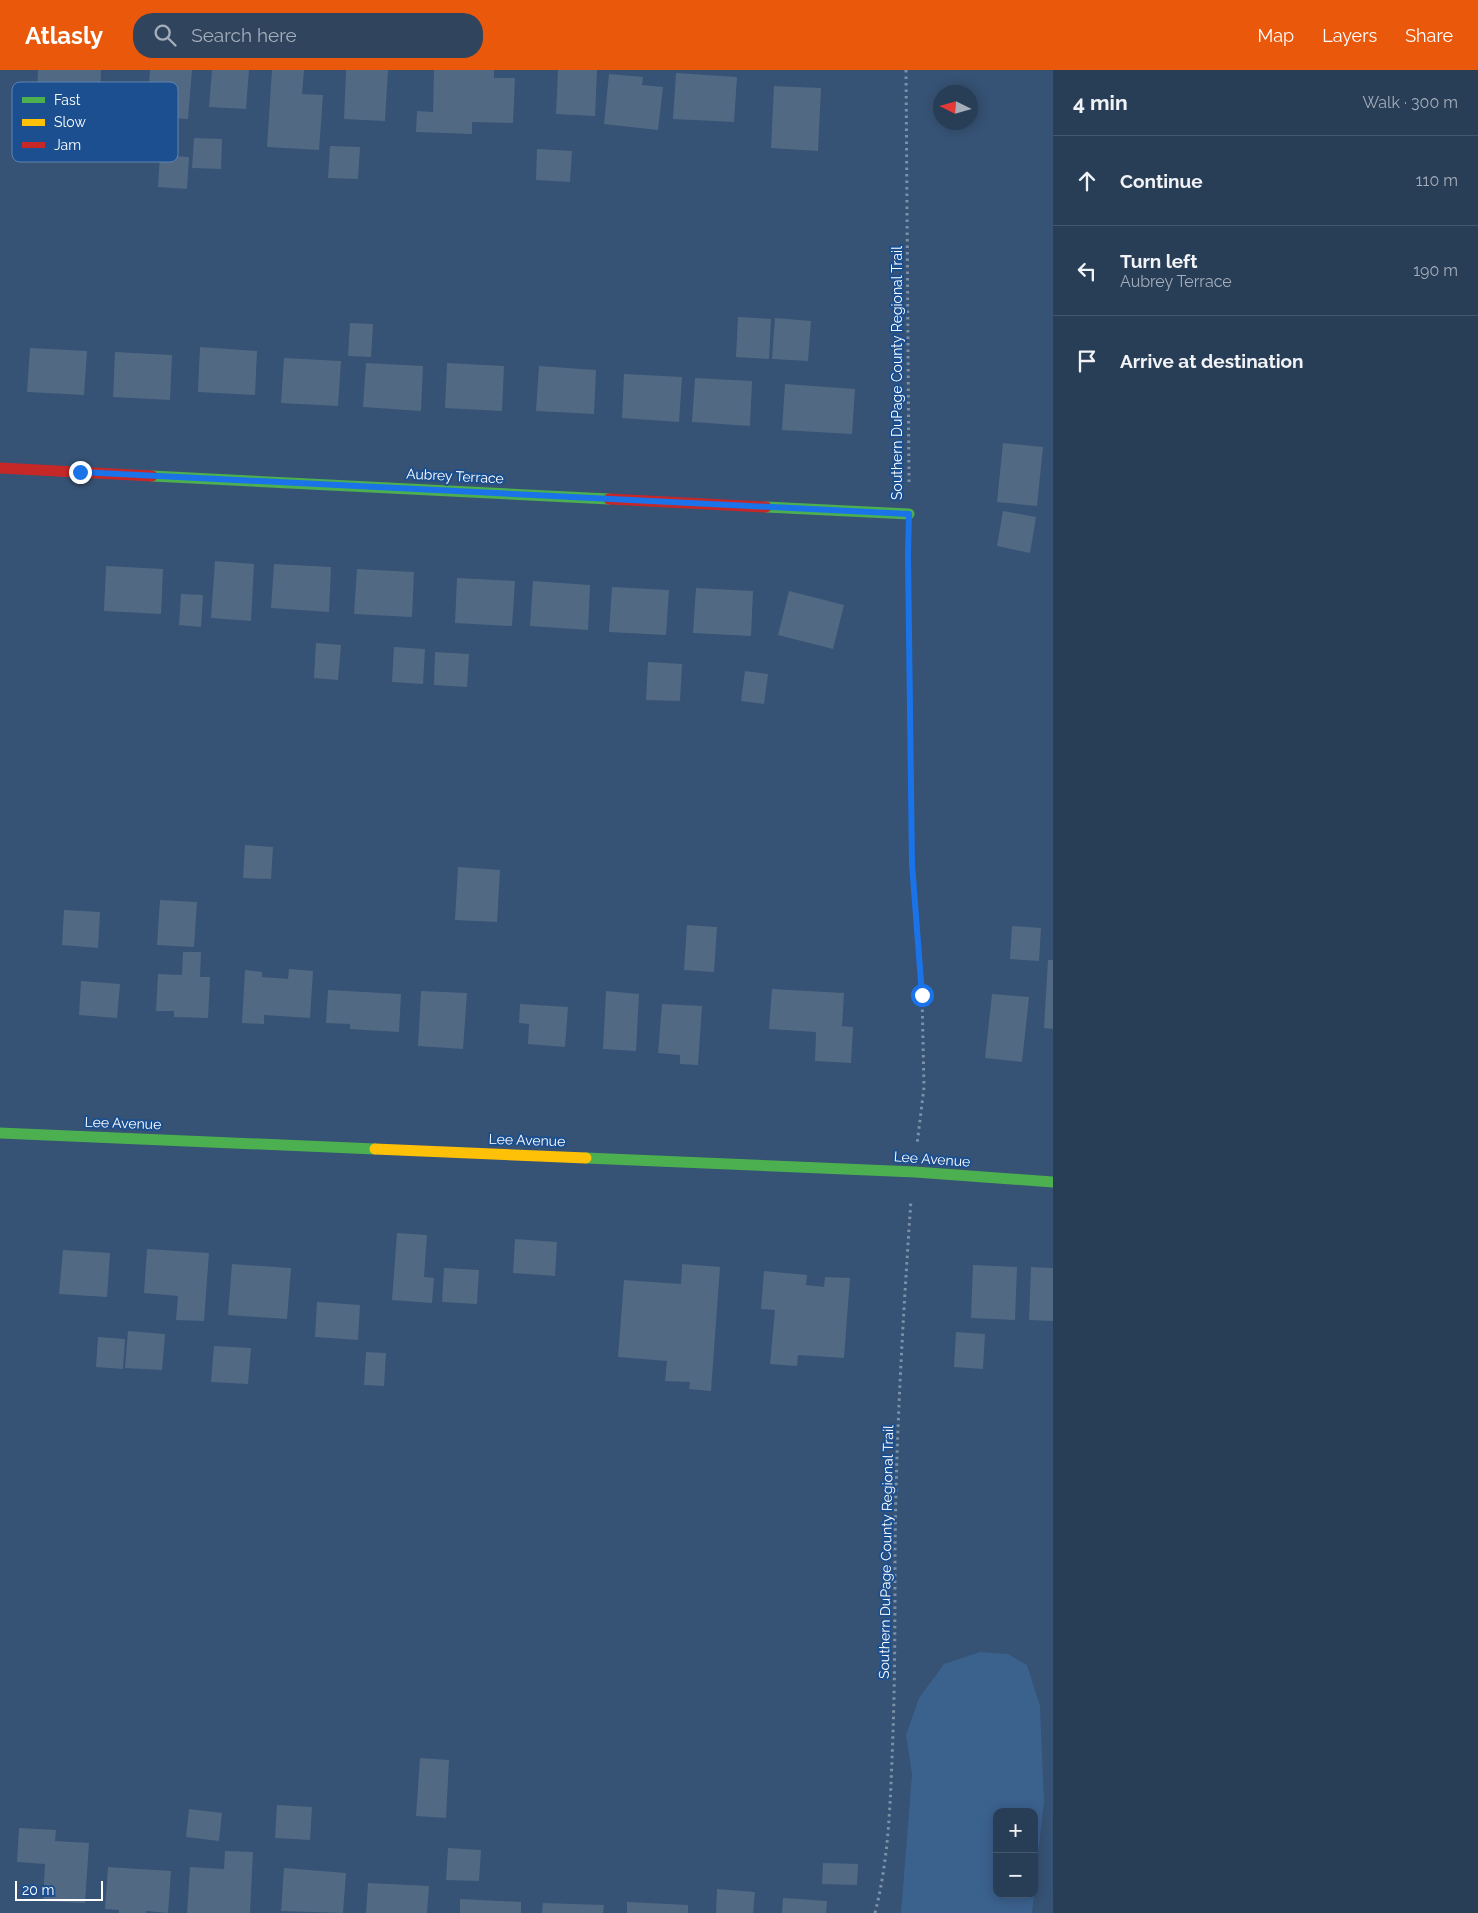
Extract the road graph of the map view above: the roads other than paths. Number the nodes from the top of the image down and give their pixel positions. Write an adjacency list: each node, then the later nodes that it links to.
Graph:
1 (0, 468): 2 (street, Aubrey Terrace)
2 (909, 514)
3 (0, 1133): 4 (street, Lee Avenue)
4 (1053, 1182)

